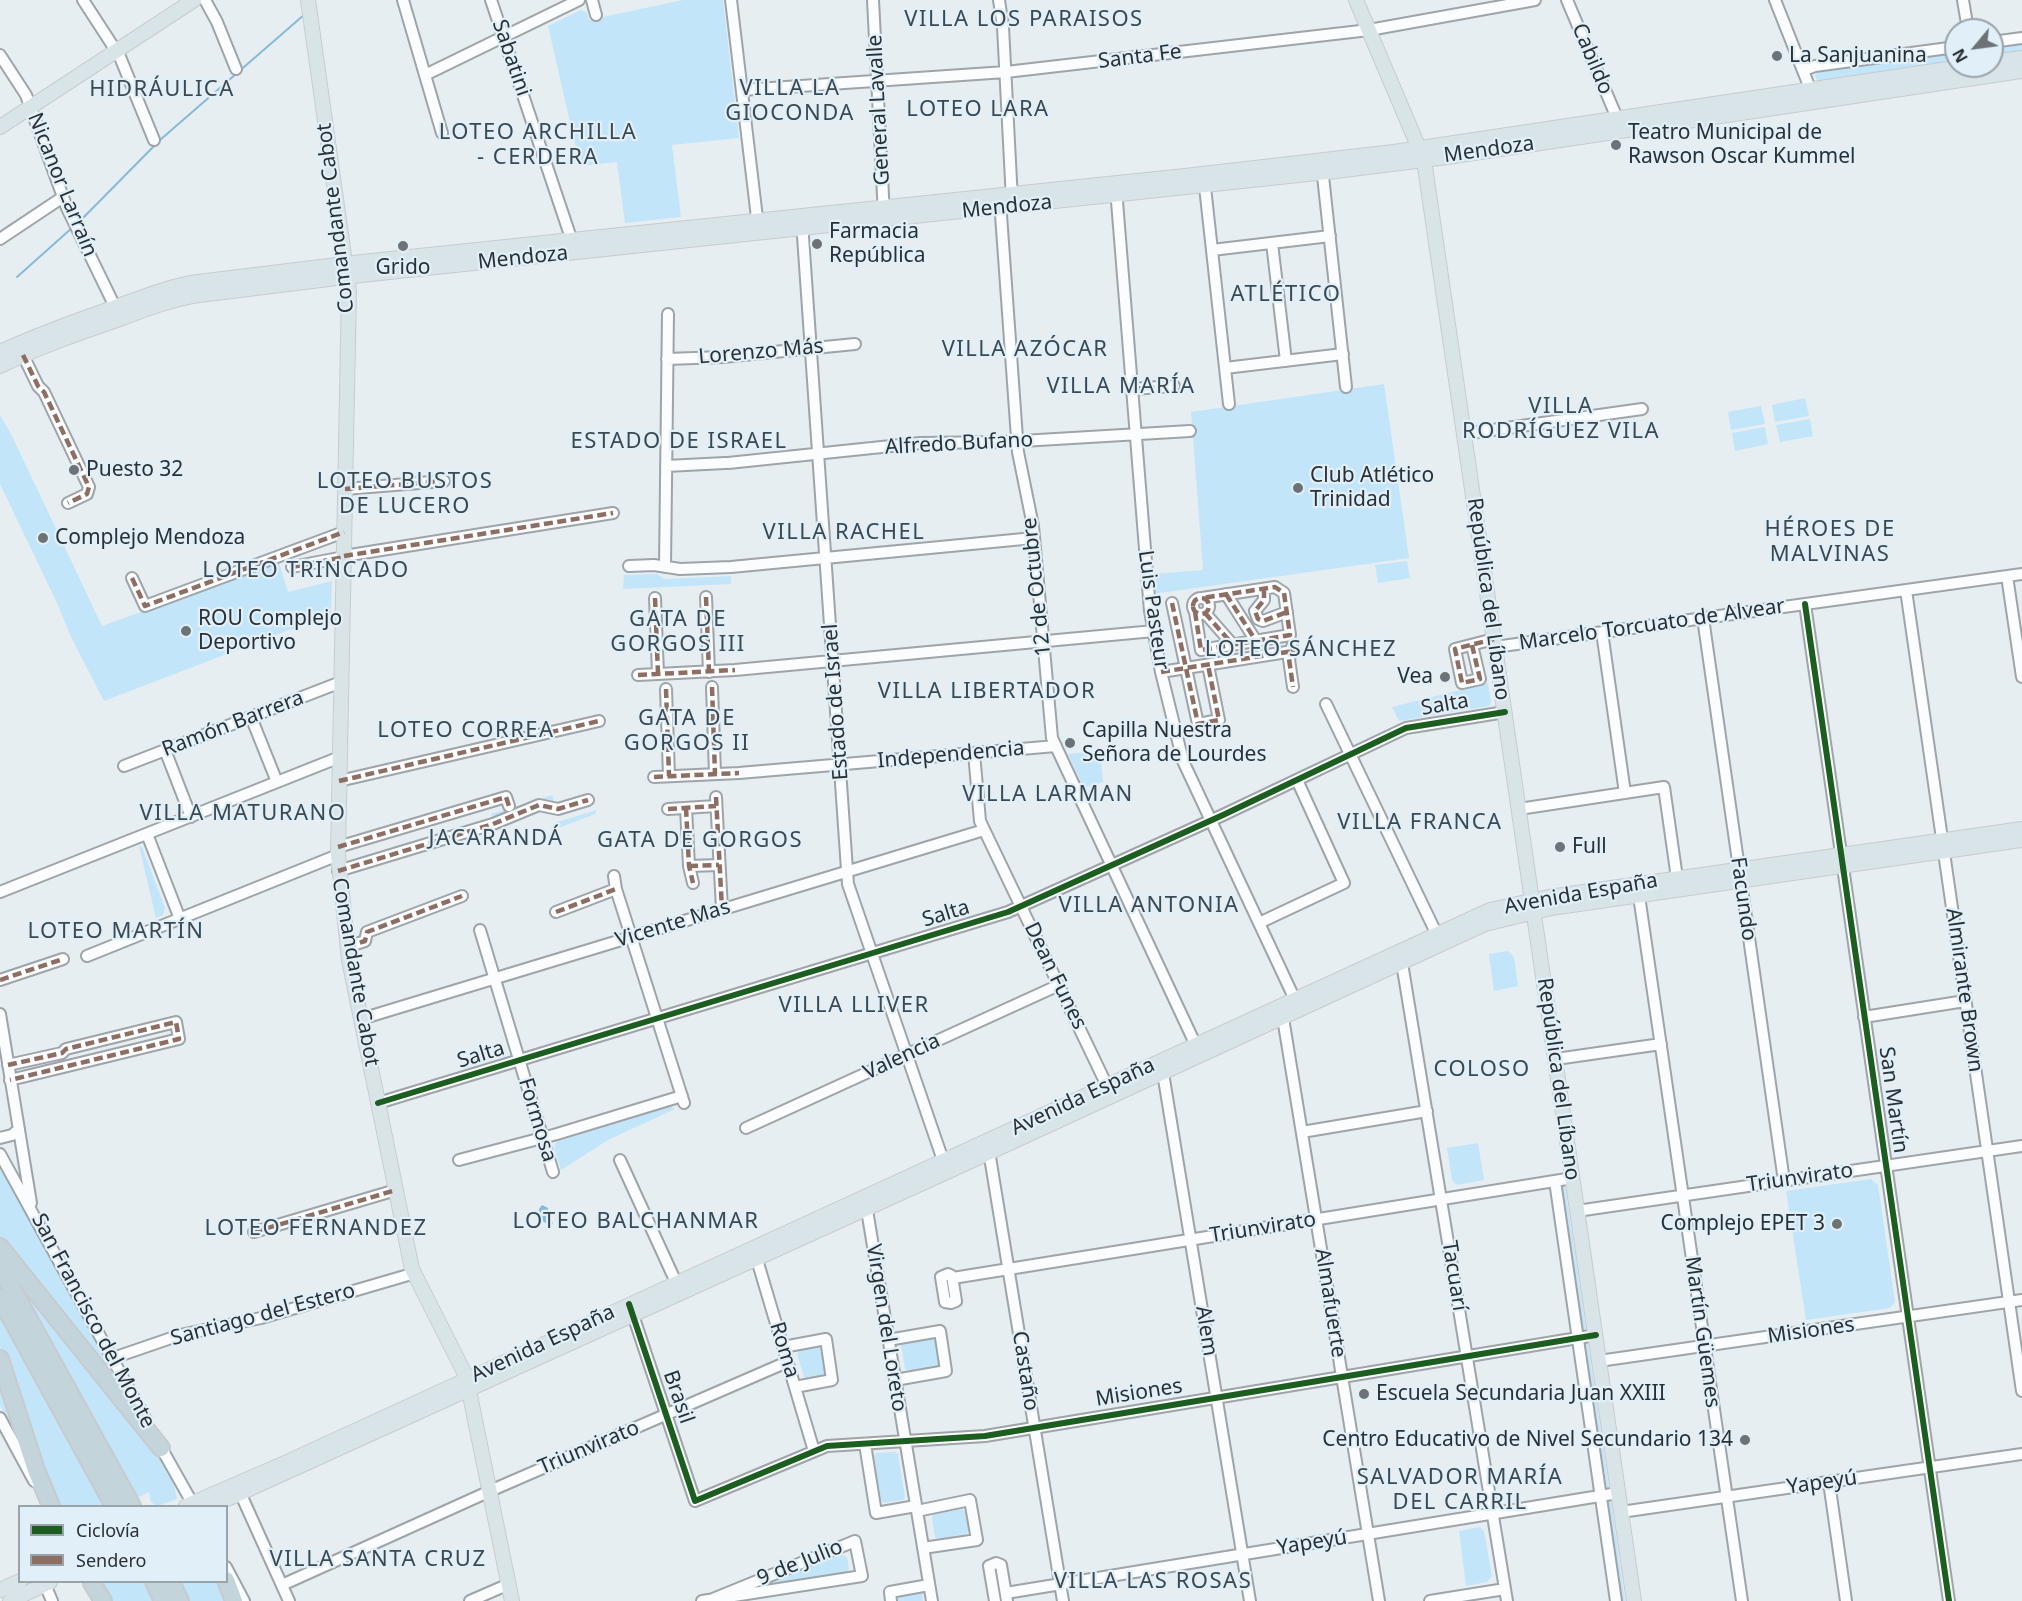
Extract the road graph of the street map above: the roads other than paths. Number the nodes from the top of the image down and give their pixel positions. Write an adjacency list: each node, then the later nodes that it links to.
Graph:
1 (83, 0): 24 (street)
2 (194, 0): 24 (main road)
3 (205, 0): 28 (street)
4 (308, 0): 58 (main road, Comandante Cabot)
5 (403, 0): 33 (street)
6 (491, 0): 20 (street, Sabatini)
7 (579, 0): 20 (street)
8 (592, 0): 17 (street)
9 (731, 0): 35 (street)
10 (873, 0): 34 (street, General Lavalle)
11 (999, 0): 32 (street, 12 de Octubre)
12 (1356, 0): 19 (main road, República del Líbano)
13 (1534, 0): 19 (street, Santa Fe)
14 (1567, 0): 38 (street, Cabildo)
15 (1775, 0): 29 (street)
16 (1963, 0): 18 (street)
17 (596, 15)
18 (1966, 18)
19 (1369, 30): 32 (street, Santa Fe); 44 (main road, República del Líbano)
20 (504, 37): 33 (street); 56 (street, Sabatini)
21 (2022, 38): 22 (street)
22 (2004, 40)
23 (1944, 49): 29 (street)
24 (116, 51): 37 (main road); 43 (street)
25 (0, 55): 37 (street, Nicanor Larraín)
26 (2022, 58): 27 (main road)
27 (2004, 60)
28 (236, 69)
29 (1804, 70): 36 (street)
30 (1944, 71): 36 (main road, Mendoza)
31 (2022, 71): 36 (main road, Mendoza)
32 (1006, 72): 34 (street, Santa Fe); 49 (street, 12 de Octubre)
33 (425, 75): 41 (street)
34 (877, 81): 35 (street, Santa Fe); 50 (street, General Lavalle)
35 (742, 90): 52 (street)
36 (1813, 96): 38 (main road, Mendoza); 40 (main road, Mendoza)
37 (31, 107): 39 (main road); 48 (street, Nicanor Larraín)
38 (1617, 118): 40 (street, Cabildo); 42 (street, Cabildo); 44 (main road, Mendoza)
39 (0, 127)
40 (1628, 130): 42 (main road, Mendoza)
41 (442, 133)
42 (1603, 134): 44 (main road, Mendoza)
43 (154, 140)
44 (1422, 154): 45 (main road, Mendoza); 77 (main road, República del Líbano)
45 (1322, 166): 46 (main road, Mendoza); 53 (street)
46 (1204, 180): 47 (main road, Mendoza); 57 (street)
47 (1116, 189): 49 (main road, Mendoza); 72 (street, Luis Pasteur)
48 (63, 197): 54 (street); 59 (street, Nicanor Larraín)
49 (1006, 201): 50 (main road, Mendoza); 78 (street, 12 de Octubre)
50 (884, 213): 51 (main road, Mendoza)
51 (802, 222): 52 (main road, Mendoza); 62 (street, Estado de Israel)
52 (759, 227): 56 (main road, Mendoza)
53 (1330, 236): 55 (street); 64 (street)
54 (0, 239)
55 (1272, 243): 57 (street); 67 (street)
56 (574, 246): 58 (main road, Mendoza)
57 (1212, 250): 69 (street)
58 (346, 270): 59 (main road, Mendoza); 82 (main road, Comandante Cabot)
59 (118, 313): 63 (main road, Mendoza); 65 (main road, Mendoza)
60 (668, 314): 66 (street)
61 (855, 344): 62 (street, Lorenzo Más)
62 (812, 348): 66 (street, Lorenzo Más); 79 (street, Estado de Israel)
63 (0, 352)
64 (1343, 354): 67 (street); 71 (street)
65 (23, 355): 68 (main road, Mendoza); 83 (street)
66 (667, 359): 80 (street)
67 (1286, 361): 69 (street)
68 (0, 366)
69 (1225, 368): 73 (street)
70 (1174, 386): 72 (street)
71 (1346, 387)
72 (1132, 389): 76 (street, Luis Pasteur)
73 (1229, 404)
74 (1642, 409): 77 (street)
75 (1190, 431): 76 (street, Alfredo Bufano)
76 (1136, 434): 78 (street, Alfredo Bufano); 105 (street, Luis Pasteur)
77 (1464, 435): 110 (main road, República del Líbano)
78 (1017, 442): 79 (street, Alfredo Bufano); 86 (street, 12 de Octubre)
79 (819, 453): 80 (street, Alfredo Bufano); 88 (street, Estado de Israel)
80 (666, 466): 91 (street)
81 (444, 481): 82 (street)
82 (345, 489): 85 (main road, Comandante Cabot)
83 (68, 503)
84 (612, 513): 87 (street)
85 (344, 532): 87 (main road, Comandante Cabot); 94 (street)
86 (1034, 538): 88 (street); 108 (street, 12 de Octubre)
87 (344, 556): 90 (street); 122 (main road, Comandante Cabot)
88 (825, 558): 91 (street); 114 (street, Estado de Israel)
89 (628, 566): 91 (street)
90 (292, 567)
91 (665, 567)
92 (2022, 574): 93 (street, Marcelo Torcuato de Alvear)
93 (2007, 576): 96 (street, Marcelo Torcuato de Alvear); 121 (street)
94 (132, 578)
95 (1264, 589): 97 (street); 103 (street); 103 (street)
96 (1906, 590): 101 (street, Marcelo Torcuato de Alvear); 155 (street, Almirante Brown)
97 (1226, 594): 102 (street); 109 (street)
98 (706, 597): 117 (street)
99 (655, 598): 119 (street)
100 (1172, 603): 116 (street)
101 (1805, 604): 104 (street, Marcelo Torcuato de Alvear); 157 (street, San Martín)
102 (1200, 612): 111 (street); 111 (street)
103 (1287, 612): 107 (street)
104 (1703, 618): 106 (street, Marcelo Torcuato de Alvear); 163 (street, Facundo)
105 (1154, 631): 108 (street); 118 (street, Luis Pasteur)
106 (1602, 632): 110 (street, Marcelo Torcuato de Alvear); 143 (street)
107 (1290, 635): 109 (street); 113 (street)
108 (1043, 641): 114 (street); 130 (street, 12 de Octubre)
109 (1256, 641): 111 (street)
110 (1495, 643): 112 (street, Marcelo Torcuato de Alvear); 127 (main road, República del Líbano)
111 (1233, 645)
112 (1473, 645)
113 (1293, 651): 115 (street); 124 (street)
114 (833, 660): 117 (street); 135 (street, Estado de Israel)
115 (1208, 665): 116 (street); 116 (street)
116 (1186, 668): 118 (street)
117 (709, 672): 119 (street)
118 (1161, 672): 150 (street, Luis Pasteur)
119 (658, 674): 120 (street)
120 (638, 675)
121 (2022, 676)
122 (341, 682): 128 (street, Ramón Barrera); 134 (main road, Comandante Cabot)
123 (712, 687): 137 (street)
124 (1293, 687)
125 (666, 689): 138 (street)
126 (1326, 704): 133 (street)
127 (1505, 712): 133 (street, Salta); 148 (main road, República del Líbano)
128 (251, 717): 131 (street, Ramón Barrera); 142 (street)
129 (599, 721): 141 (street)
130 (1056, 746): 132 (street, Independencia); 160 (street, 12 de Octubre)
131 (165, 750): 136 (street, Ramón Barrera); 149 (street)
132 (974, 753): 135 (street, Independencia); 152 (street, Dean Funes)
133 (1350, 755): 140 (street, Salta); 179 (street)
134 (340, 757): 141 (main road, Comandante Cabot); 142 (street)
135 (840, 764): 137 (street, Independencia); 162 (street, Estado de Israel)
136 (124, 766)
137 (715, 774): 138 (street, Independencia)
138 (669, 776): 139 (street, Independencia)
139 (654, 777)
140 (1297, 780): 150 (street, Salta); 176 (street)
141 (339, 781): 156 (main road, Comandante Cabot)
142 (277, 782): 149 (street)
143 (1625, 793): 148 (street); 166 (street)
144 (588, 800): 161 (street)
145 (509, 806): 156 (street)
146 (686, 808): 147 (street); 158 (street); 159 (street)
147 (668, 809)
148 (1519, 809): 171 (main road, República del Líbano)
149 (191, 817): 153 (street)
150 (1211, 820): 160 (street, Salta); 176 (street, Luis Pasteur)
151 (2022, 829): 155 (main road, Avenida España)
152 (984, 830): 162 (street, Vicente Mas); 172 (street, Dean Funes)
153 (147, 834): 169 (street); 175 (street)
154 (2022, 840): 155 (main road, Avenida España)
155 (1943, 846): 157 (main road, Avenida España); 188 (street, Almirante Brown)
156 (338, 851): 161 (main road, Comandante Cabot); 175 (street)
157 (1841, 860): 163 (main road, Avenida España); 192 (street, San Martín)
158 (719, 865): 159 (street); 173 (street)
159 (689, 866): 165 (street)
160 (1112, 866): 172 (street, Salta); 196 (street, 12 de Octubre)
161 (338, 871): 180 (main road, Comandante Cabot)
162 (847, 872): 173 (street, Vicente Mas); 181 (street, Estado de Israel)
163 (1740, 875): 166 (main road, Avenida España); 221 (street, Facundo)
164 (614, 876): 167 (street)
165 (693, 883)
166 (1678, 884): 168 (main road, Avenida España)
167 (616, 889): 174 (street); 178 (street)
168 (1638, 890): 171 (main road, Avenida España); 195 (street, Martín Güemes)
169 (0, 892)
170 (462, 896): 180 (street)
171 (1533, 906): 179 (main road, Avenida España); 198 (main road, República del Líbano)
172 (1022, 908): 181 (street, Salta); 187 (street, Dean Funes)
173 (722, 909): 178 (street, Vicente Mas)
174 (556, 912)
175 (180, 918): 182 (street)
176 (1259, 923): 189 (street, Luis Pasteur)
177 (480, 930): 185 (street, Formosa)
178 (633, 936): 185 (street, Vicente Mas); 194 (street)
179 (1439, 939): 183 (main road, Avenida España)
180 (347, 947): 193 (main road, Comandante Cabot)
181 (872, 954): 194 (street, Salta); 197 (street, Estado de Israel)
182 (87, 956)
183 (1401, 956): 189 (main road, Avenida España); 205 (street, Tacuarí)
184 (63, 959): 186 (street)
185 (495, 978): 193 (street, Vicente Mas); 199 (street, Formosa)
186 (0, 981)
187 (1059, 985): 197 (street, Valencia); 203 (street, Dean Funes)
188 (1965, 1002): 192 (street); 213 (street, Almirante Brown)
189 (1297, 1005): 190 (main road, Avenida España)
190 (1282, 1012): 196 (main road, Avenida España); 208 (street, Almafuerte)
191 (0, 1014): 200 (street, San Francisco del Monte)
192 (1864, 1017): 217 (street, San Martín)
193 (361, 1019): 204 (main road, Comandante Cabot)
194 (658, 1019): 199 (street, Salta); 209 (street)
195 (1661, 1044): 198 (street); 224 (street, Martín Güemes)
196 (1198, 1050): 201 (main road, Avenida España)
197 (907, 1054): 206 (street, Valencia); 218 (street, Estado de Israel)
198 (1556, 1059): 220 (main road, República del Líbano)
199 (520, 1061): 204 (street, Salta); 209 (street, Formosa)
200 (8, 1065): 202 (street, San Francisco del Monte); 202 (street)
201 (1162, 1067): 203 (main road, Avenida España); 231 (street, Alem)
202 (10, 1080): 207 (street, San Francisco del Monte)
203 (1110, 1091): 212 (main road, Avenida España)
204 (378, 1103): 223 (main road, Comandante Cabot)
205 (1427, 1111): 208 (street); 225 (street, Tacuarí)
206 (746, 1128)
207 (19, 1129): 210 (street); 228 (street, San Francisco del Monte)
208 (1302, 1132): 229 (street, Almafuerte)
209 (543, 1137): 215 (street); 219 (street, Formosa)
210 (0, 1138)
211 (2022, 1146): 213 (street, Triunvirato)
212 (988, 1147): 218 (main road, Avenida España); 235 (street, Castaño)
213 (1987, 1151): 217 (street, Triunvirato); 241 (street, Almirante Brown)
214 (0, 1154): 228 (street)
215 (459, 1160)
216 (620, 1160): 238 (street)
217 (1886, 1166): 221 (street, Triunvirato); 243 (street, San Martín)
218 (946, 1167): 226 (main road, Avenida España)
219 (553, 1172)
220 (1573, 1178): 222 (street, Triunvirato); 227 (main road, República del Líbano)
221 (1784, 1180): 224 (street, Triunvirato)
222 (1555, 1181): 225 (street, Triunvirato); 245 (street, República del Líbano)
223 (396, 1190): 230 (street); 236 (main road, Comandante Cabot)
224 (1683, 1195): 227 (street, Triunvirato); 247 (street, Martín Güemes)
225 (1441, 1199): 229 (street, Triunvirato); 249 (street, Tacuarí)
226 (866, 1203): 233 (main road, Avenida España); 246 (street, Virgen del Loreto)
227 (1577, 1210): 244 (main road, República del Líbano)
228 (32, 1212): 250 (street, San Francisco del Monte)
229 (1316, 1219): 231 (street, Triunvirato); 254 (street, Almafuerte)
230 (254, 1232)
231 (1191, 1240): 235 (street, Triunvirato); 259 (street, Alem)
232 (0, 1247): 265 (highway)
233 (755, 1254): 238 (main road, Avenida España); 248 (street, Roma)
234 (0, 1267): 276 (highway)
235 (1008, 1269): 237 (street, Triunvirato); 262 (street, Castaño)
236 (415, 1274): 250 (street, Santiago del Estero); 256 (main road, Comandante Cabot)
237 (953, 1278)
238 (679, 1288): 242 (main road, Avenida España)
239 (0, 1298): 276 (highway)
240 (2022, 1300): 241 (street, Misiones)
241 (2009, 1302): 243 (street, Misiones); 258 (street, Almirante Brown)
242 (631, 1310): 256 (main road, Avenida España); 260 (street, Brasil)
243 (1908, 1316): 247 (street, Misiones); 268 (street, San Martín)
244 (1596, 1335): 245 (street, Misiones); 252 (main road, República del Líbano)
245 (1578, 1338): 249 (street, Misiones); 273 (street, República del Líbano)
246 (888, 1340): 255 (street, Virgen del Loreto); 255 (street)
247 (1704, 1346): 252 (street, Misiones); 274 (street, Martín Güemes)
248 (783, 1347): 253 (street, Roma); 257 (street)
249 (1467, 1356): 254 (street, Misiones); 284 (street, Tacuarí)
250 (113, 1358): 265 (street, San Francisco del Monte)
251 (0, 1359): 278 (highway)
252 (1599, 1361): 272 (main road, República del Líbano)
253 (787, 1362): 257 (street, Roma); 260 (street, Triunvirato)
254 (1342, 1377): 259 (street, Misiones); 285 (street, Almafuerte)
255 (895, 1380): 263 (street, Virgen del Loreto)
256 (468, 1385): 270 (main road, Avenida España); 271 (main road, Comandante Cabot)
257 (795, 1387): 266 (street, Roma)
258 (2022, 1391)
259 (1216, 1397): 262 (street, Misiones); 287 (street, Alem)
260 (666, 1414): 271 (street, Triunvirato); 275 (street, Brasil)
261 (0, 1418): 277 (street)
262 (1035, 1427): 263 (street, Misiones); 297 (street, Castaño)
263 (905, 1441): 264 (street, Misiones); 282 (street, Virgen del Loreto)
264 (865, 1444): 266 (street, Misiones); 282 (street)
265 (161, 1448): 279 (street, San Francisco del Monte)
266 (814, 1451): 275 (street, Misiones)
267 (2022, 1454): 268 (street, Yapeyú)
268 (1930, 1468): 269 (street, Yapeyú); 326 (street, San Martín)
269 (1829, 1482): 274 (street, Yapeyú); 325 (street)
270 (239, 1489): 280 (main road, Avenida España); 281 (main road, Avenida España); 298 (street)
271 (490, 1491): 296 (main road, Comandante Cabot); 298 (street, Triunvirato)
272 (1618, 1493): 273 (street, Yapeyú); 283 (main road, República del Líbano)
273 (1601, 1496): 284 (street, Yapeyú); 322 (street, República del Líbano)
274 (1726, 1497): 283 (street, Yapeyú); 324 (street, Martín Güemes)
275 (695, 1501)
276 (121, 1504)
277 (50, 1505)
278 (51, 1505)
279 (190, 1505)
280 (194, 1505)
281 (215, 1505)
282 (916, 1508): 286 (street, Virgen del Loreto); 286 (street)
283 (1621, 1512): 323 (main road, República del Líbano)
284 (1493, 1513): 285 (street, Yapeyú); 300 (street, Tacuarí)
285 (1368, 1534): 287 (street, Yapeyú); 319 (street, Almafuerte)
286 (923, 1548): 299 (street, Virgen del Loreto)
287 (1242, 1554): 297 (street, Yapeyú); 318 (street, Alem)
288 (228, 1571): 311 (street)
289 (18, 1582): 301 (main road)
290 (44, 1583): 305 (main road)
291 (46, 1583): 306 (street)
292 (93, 1583): 307 (highway)
293 (155, 1583): 308 (highway)
294 (172, 1583): 309 (highway)
295 (227, 1583): 310 (highway)
296 (509, 1584): 313 (street); 314 (main road, Comandante Cabot)
297 (1060, 1584): 303 (street, Yapeyú); 317 (street, Castaño)
298 (282, 1585): 312 (street)
299 (929, 1585): 302 (street); 315 (street, Virgen del Loreto)
300 (1505, 1589): 320 (street); 321 (street, Tacuarí)
301 (0, 1590)
302 (890, 1597)
303 (1006, 1597): 316 (street)
304 (707, 1600): 304 (street, 9 de Julio)
305 (10, 1601)
306 (52, 1601)
307 (102, 1601)
308 (163, 1601)
309 (180, 1601)
310 (234, 1601)
311 (244, 1601)
312 (289, 1601)
313 (470, 1601)
314 (512, 1601)
315 (932, 1601)
316 (995, 1601)
317 (1063, 1601)
318 (1250, 1601)
319 (1378, 1601)
320 (1430, 1601)
321 (1507, 1601)
322 (1616, 1601)
323 (1634, 1601)
324 (1742, 1601)
325 (1846, 1601)
326 (1949, 1601)

